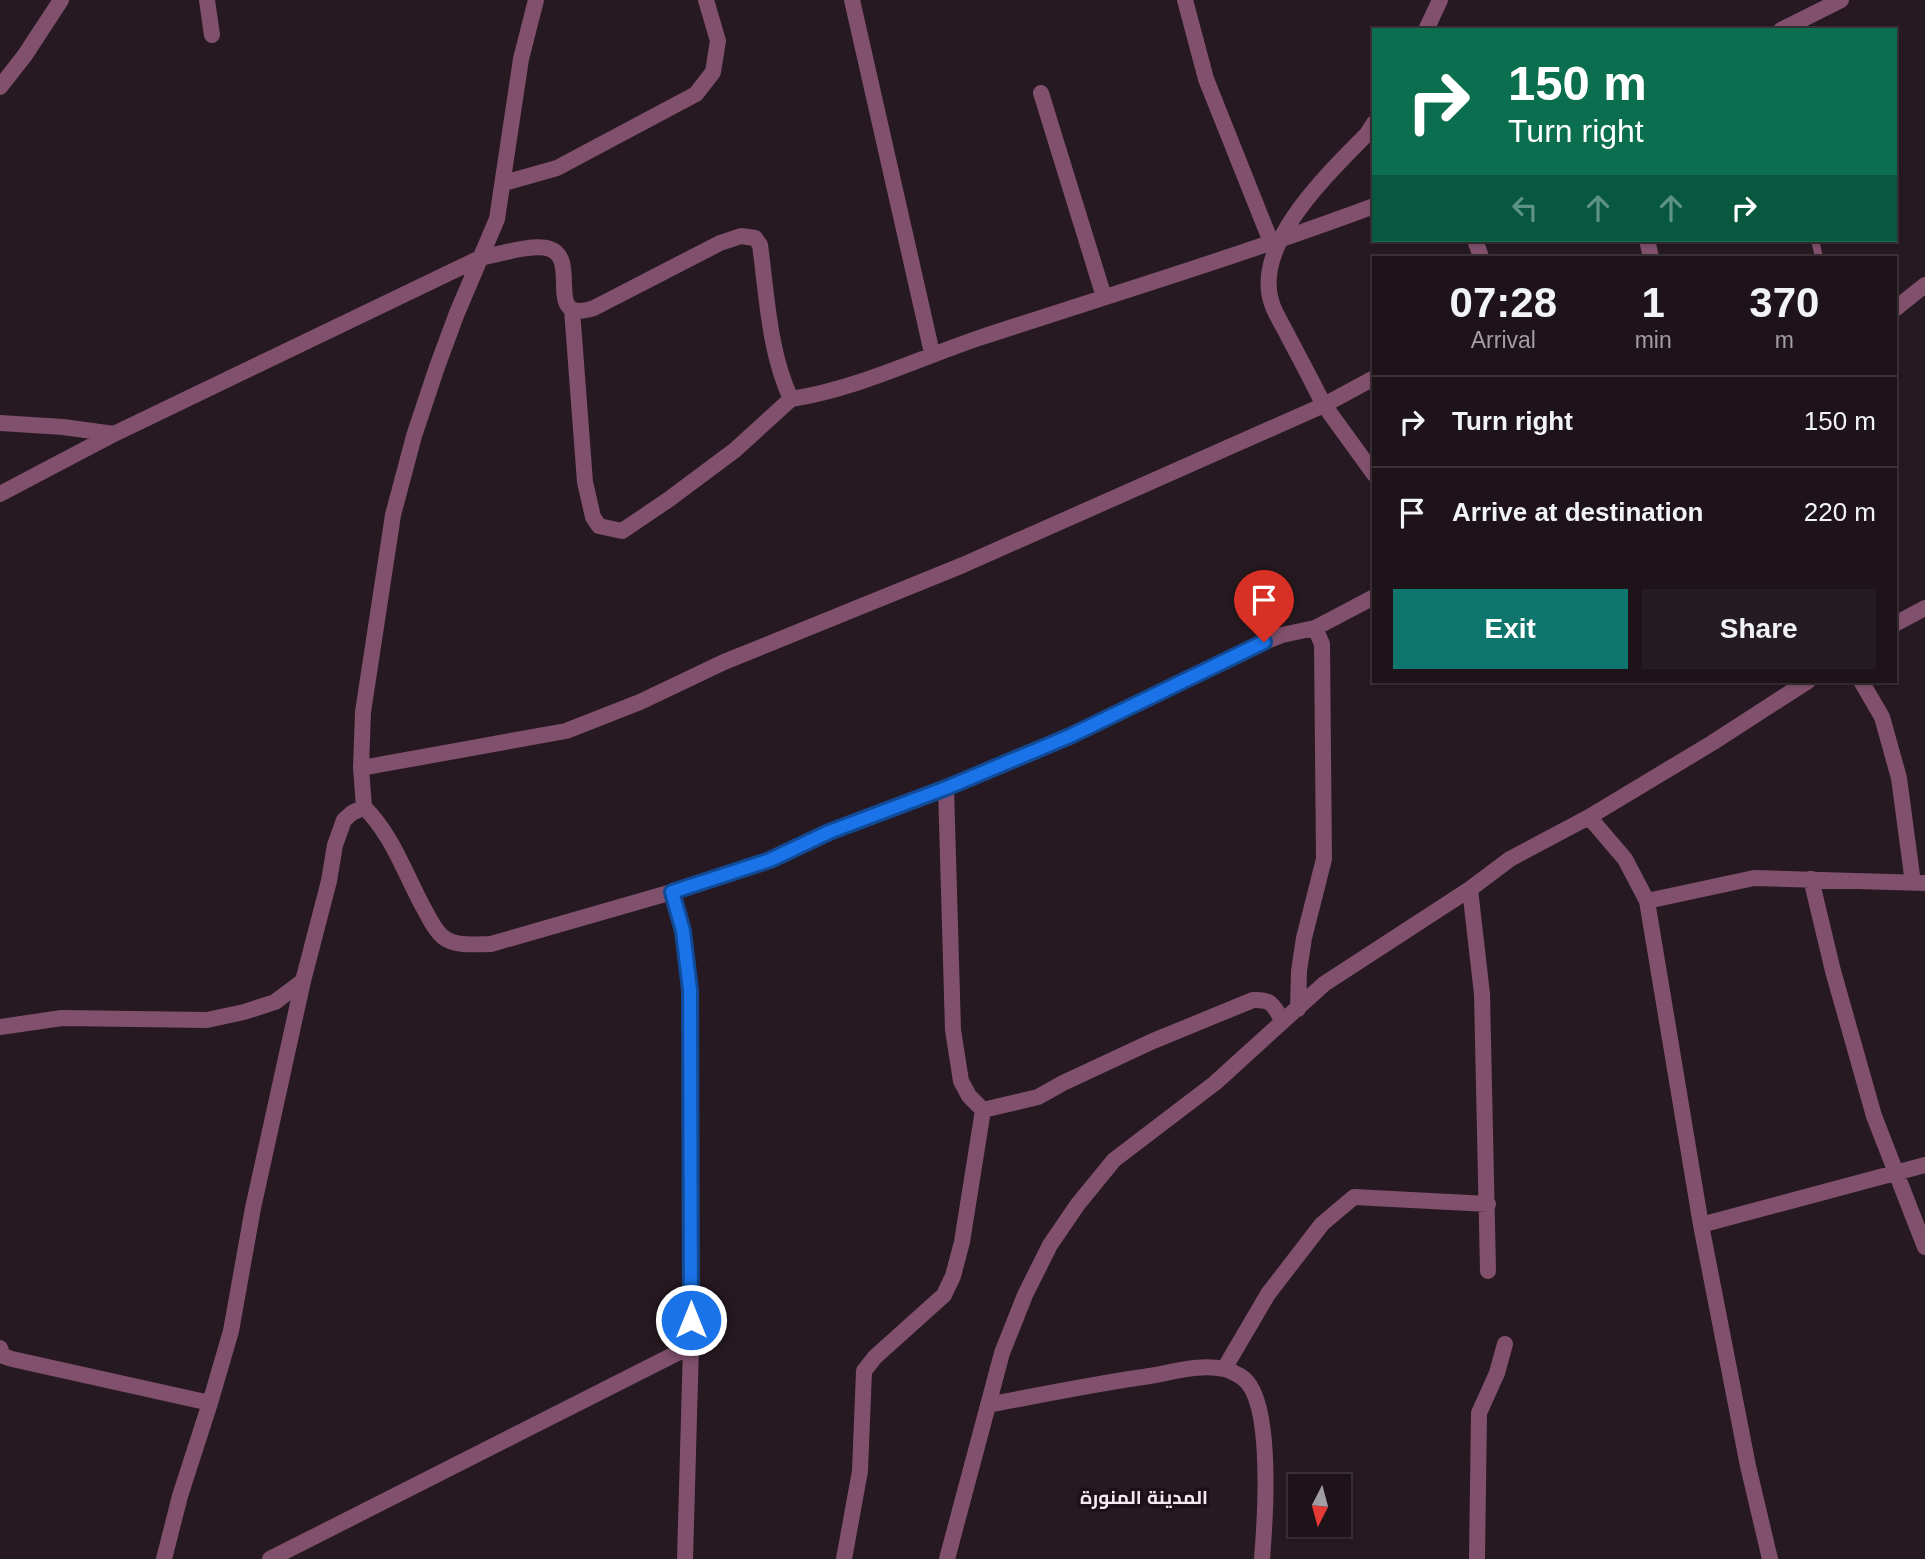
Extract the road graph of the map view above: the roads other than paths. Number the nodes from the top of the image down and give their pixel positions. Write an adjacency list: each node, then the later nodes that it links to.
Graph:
1 (61, 0): 12 (street)
2 (206, 0): 11 (street)
3 (536, 0): 15 (street)
4 (706, 0): 15 (street)
5 (852, 0): 23 (street)
6 (1185, 0): 17 (street)
7 (1440, 0): 9 (street)
8 (1841, 0): 10 (street)
9 (1427, 28)
10 (1785, 28)
11 (212, 35)
12 (0, 87)
13 (1041, 93): 20 (street)
14 (1372, 126): 17 (street)
15 (504, 183): 18 (street)
16 (1372, 207): 17 (street)
17 (1276, 240): 20 (street); 26 (street)
18 (480, 258): 22 (street); 28 (street); 37 (street)
19 (1925, 285): 21 (street)
20 (1104, 297): 23 (street)
21 (1897, 307)
22 (572, 310): 25 (street); 25 (street)
23 (932, 354): 25 (street)
24 (1372, 378): 26 (street)
25 (791, 399)
26 (1324, 405): 29 (street); 37 (street)
27 (0, 424): 28 (street)
28 (114, 434): 30 (street)
29 (1372, 471)
30 (0, 494)
31 (1372, 598): 34 (street)
32 (1925, 608): 33 (street)
33 (1897, 623)
34 (1315, 628): 38 (street); 47 (street)
35 (1805, 683): 40 (street)
36 (1862, 683): 42 (street)
37 (361, 768): 39 (street)
38 (946, 788): 44 (street); 50 (street)
39 (364, 807): 44 (street); 46 (street)
40 (1589, 817): 43 (street); 45 (street)
41 (1811, 879): 42 (street); 45 (street); 52 (street)
42 (1919, 883)
43 (1470, 889): 47 (street); 53 (street)
44 (672, 892): 58 (street)
45 (1647, 901): 54 (street)
46 (303, 981): 49 (street); 61 (street)
47 (1297, 1009): 48 (street)
48 (1283, 1021): 50 (street); 62 (street)
49 (0, 1027)
50 (984, 1110): 66 (street)
51 (1925, 1165): 52 (street)
52 (1897, 1173): 54 (street); 55 (street)
53 (1488, 1204): 56 (street); 60 (street)
54 (1701, 1225): 70 (street)
55 (1925, 1247)
56 (1488, 1271)
57 (1505, 1344): 69 (street)
58 (691, 1346): 64 (street); 65 (street)
59 (1, 1356): 61 (street)
60 (1224, 1369): 62 (street); 68 (street)
61 (210, 1403): 63 (street)
62 (988, 1405): 67 (street)
63 (164, 1559)
64 (270, 1559)
65 (685, 1559)
66 (844, 1559)
67 (947, 1559)
68 (1262, 1559)
69 (1477, 1559)
70 (1770, 1559)

